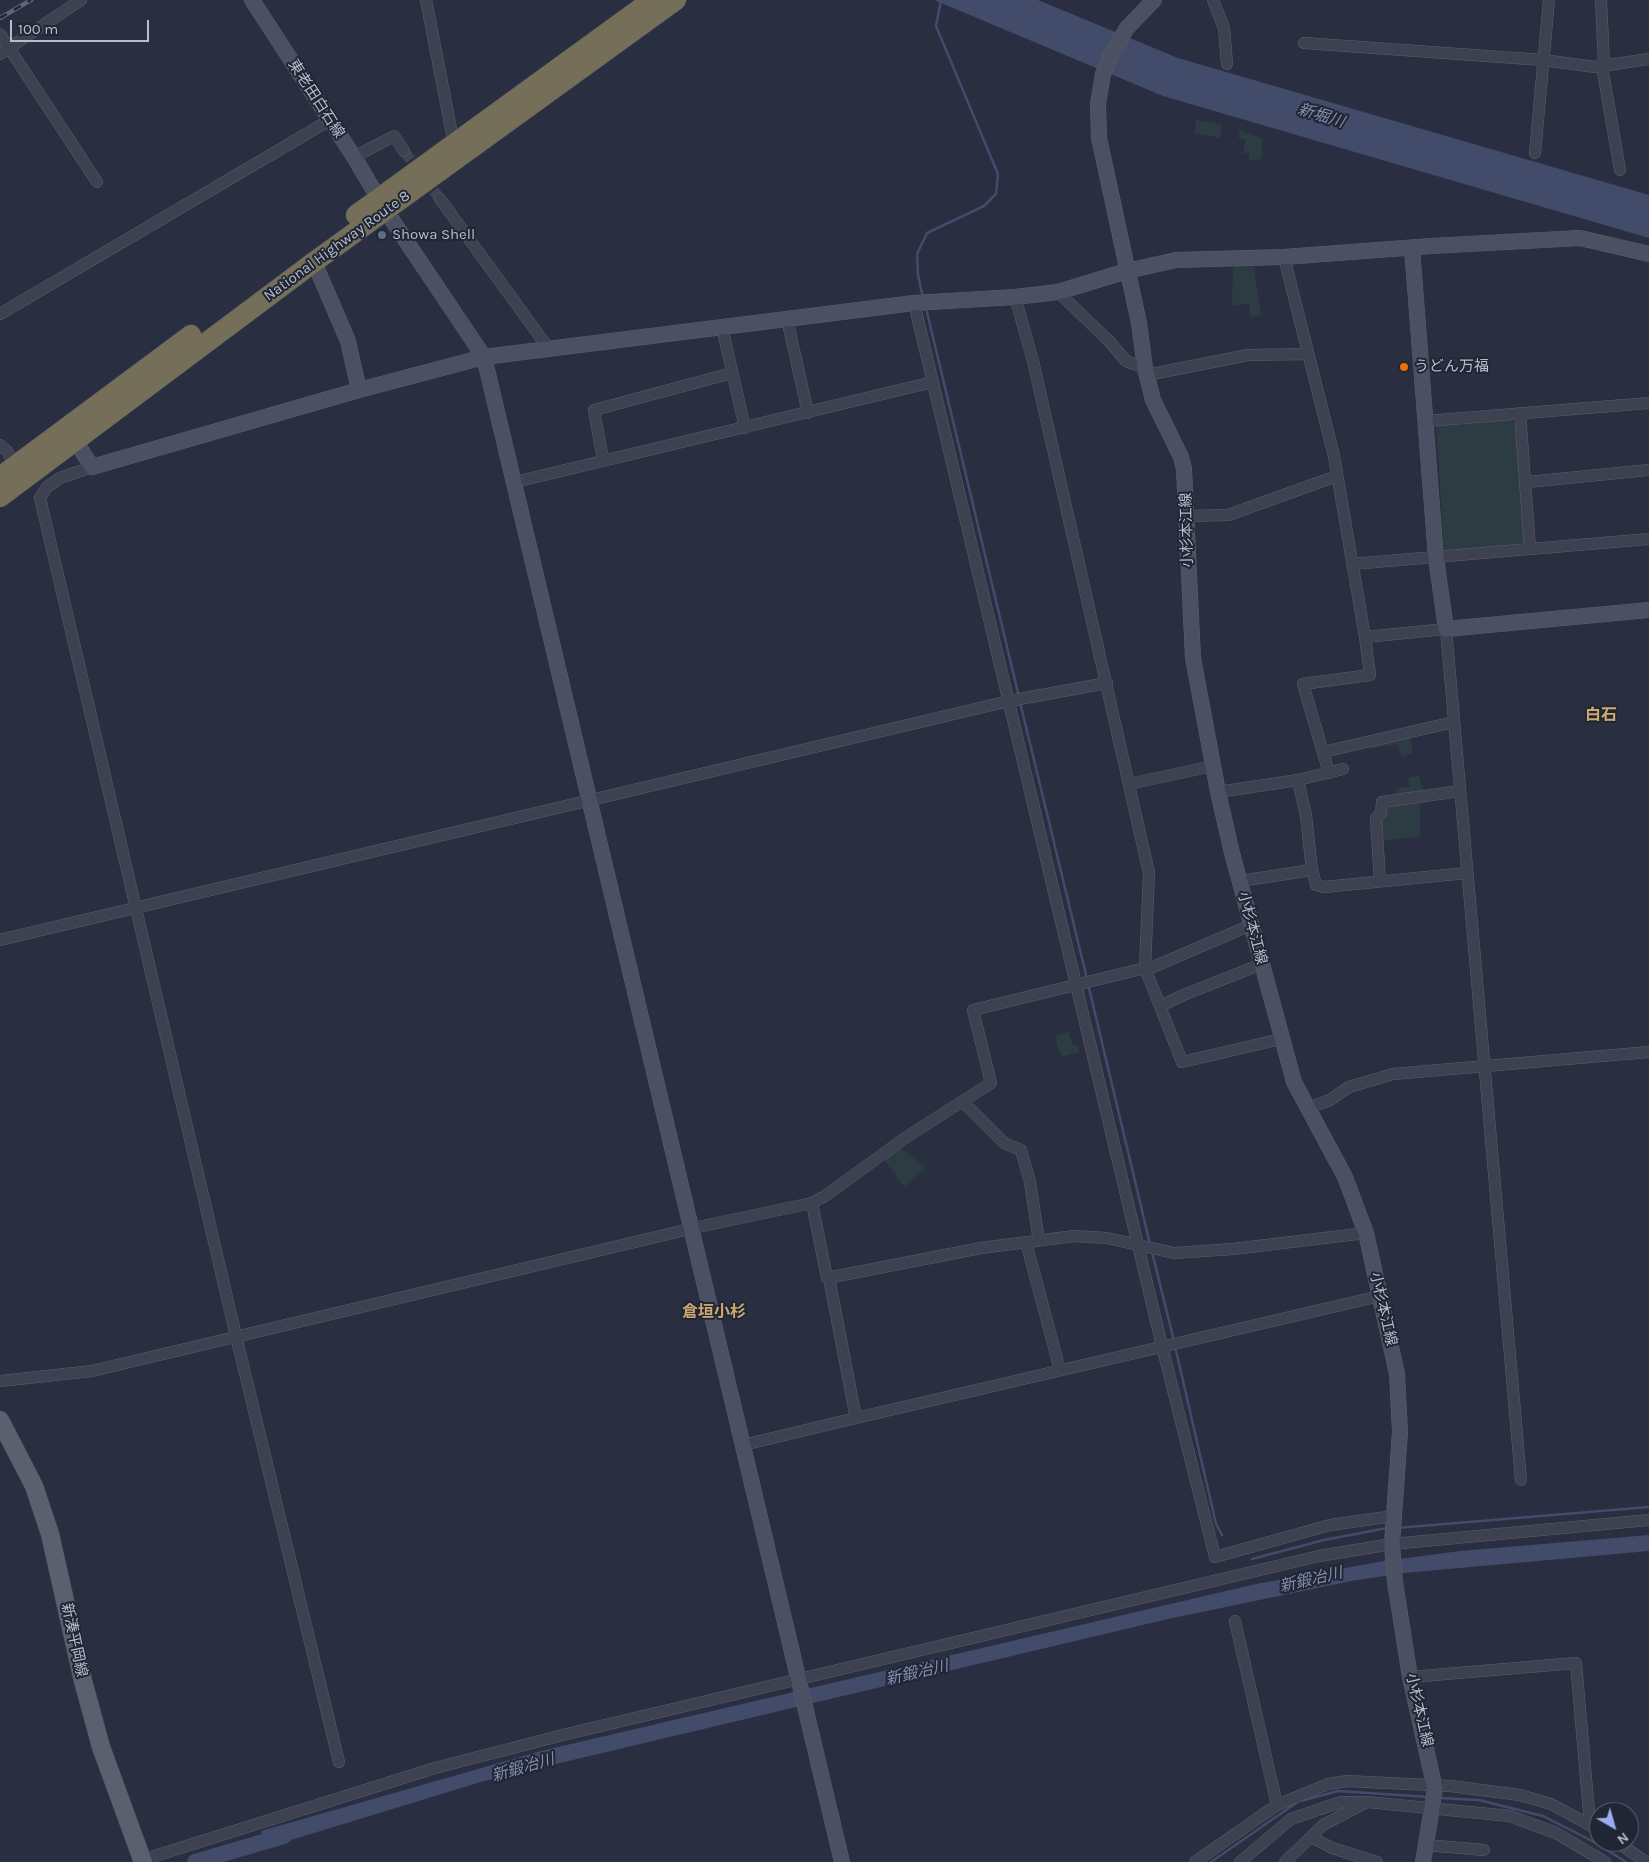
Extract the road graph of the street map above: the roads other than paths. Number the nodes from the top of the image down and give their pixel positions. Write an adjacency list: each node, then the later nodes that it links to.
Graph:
1 (81, 0): 12 (street)
2 (252, 0): 17 (street, 東老田白石線)
3 (426, 0): 18 (street)
4 (652, 0): 18 (highway, National Highway Route 8)
5 (676, 0): 25 (highway, National Highway Route 8)
6 (1154, 0): 30 (street, 小杉本江線)
7 (1213, 0): 15 (street)
8 (1549, 0): 14 (street)
9 (1601, 0): 16 (street)
10 (0, 34): 12 (street)
11 (1304, 43): 14 (street)
12 (5, 51): 23 (street)
13 (1649, 58): 16 (street)
14 (1542, 60): 16 (street); 20 (street)
15 (1227, 64)
16 (1603, 66): 22 (street)
17 (330, 120): 21 (street, 東老田白石線); 34 (street)
18 (454, 144): 25 (highway, National Highway Route 8)
19 (404, 151): 21 (street)
20 (1535, 153)
21 (354, 157): 25 (street, 東老田白石線)
22 (1620, 170)
23 (97, 182)
24 (440, 198): 37 (street)
25 (382, 205): 29 (highway, National Highway Route 8); 39 (street, 東老田白石線); 54 (highway, National Highway Route 8)
26 (1412, 248): 27 (street); 28 (street); 47 (street)
27 (1649, 254)
28 (1284, 257): 30 (street); 38 (street)
29 (314, 262): 43 (street); 49 (highway, National Highway Route 8)
30 (1127, 271): 31 (street); 40 (street, 小杉本江線)
31 (1058, 292): 32 (street); 40 (street)
32 (1015, 297): 33 (street); 67 (street)
33 (914, 303): 35 (street); 42 (street)
34 (0, 314)
35 (787, 319): 36 (street); 45 (street)
36 (722, 327): 37 (street); 41 (street)
37 (549, 349): 39 (street)
38 (1308, 354): 40 (street); 55 (street)
39 (484, 357): 43 (street); 56 (street, 東老田白石線)
40 (1146, 371): 59 (street, 小杉本江線)
41 (732, 372): 48 (street); 51 (street)
42 (933, 382): 45 (street); 68 (street)
43 (359, 390): 52 (street)
44 (1649, 403): 46 (street)
45 (808, 413): 48 (street)
46 (1520, 413): 47 (street); 57 (street)
47 (1427, 421): 62 (street)
48 (745, 428): 51 (street)
49 (74, 440): 52 (street); 58 (highway, National Highway Route 8)
50 (0, 445): 54 (street)
51 (603, 460): 56 (street)
52 (92, 467): 83 (street)
53 (1649, 470): 57 (street)
54 (8, 471)
55 (1337, 476): 59 (street); 63 (street)
56 (515, 482): 78 (street, 東老田白石線)
57 (1527, 482): 61 (street)
58 (0, 497)
59 (1187, 516): 71 (street, 小杉本江線)
60 (1649, 539): 61 (street)
61 (1530, 549): 62 (street)
62 (1436, 558): 63 (street); 65 (street)
63 (1352, 564): 66 (street)
64 (1649, 610): 65 (street)
65 (1446, 629): 66 (street); 69 (street)
66 (1365, 637): 70 (street)
67 (1107, 683): 68 (street); 75 (street)
68 (1009, 701): 78 (street); 88 (street)
69 (1454, 722): 70 (street); 76 (street)
70 (1323, 752): 73 (street)
71 (1213, 766): 75 (street); 77 (street, 小杉本江線)
72 (1343, 769): 73 (street)
73 (1329, 773): 74 (street)
74 (1298, 780): 77 (street); 79 (street)
75 (1129, 784): 87 (street)
76 (1460, 791): 80 (street); 82 (street)
77 (1218, 792): 81 (street, 小杉本江線)
78 (590, 800): 83 (street); 96 (street, 東老田白石線)
79 (1312, 870): 81 (street); 82 (street)
80 (1467, 873): 82 (street); 92 (street)
81 (1240, 881): 84 (street, 小杉本江線)
82 (1380, 881)
83 (136, 908): 85 (street); 103 (street)
84 (1251, 925): 86 (street, 小杉本江線); 87 (street)
85 (0, 940)
86 (1262, 964): 89 (street); 90 (street, 小杉本江線)
87 (1145, 969): 88 (street); 89 (street)
88 (1076, 986): 93 (street); 100 (street)
89 (1160, 1006): 90 (street)
90 (1281, 1039): 94 (street, 小杉本江線)
91 (1649, 1052): 92 (street)
92 (1484, 1066): 94 (street); 110 (street)
93 (963, 1102): 95 (street); 98 (street)
94 (1308, 1108): 97 (street, 小杉本江線)
95 (812, 1203): 96 (street); 101 (street)
96 (692, 1229): 103 (street); 109 (street, 東老田白石線)
97 (1366, 1233): 100 (street); 102 (street, 小杉本江線)
98 (1039, 1241): 99 (street); 100 (street)
99 (1026, 1242): 101 (street); 105 (street)
100 (1139, 1246): 104 (street)
101 (829, 1278): 107 (street)
102 (1380, 1296): 104 (street); 111 (street, 小杉本江線)
103 (236, 1336): 106 (street); 117 (street)
104 (1162, 1346): 105 (street); 111 (street)
105 (1060, 1370): 107 (street)
106 (0, 1381)
107 (856, 1418): 109 (street)
108 (0, 1420): 128 (main road, 新湊平岡線)
109 (743, 1445): 116 (street, 東老田白石線)
110 (1521, 1480)
111 (1394, 1516): 113 (street, 小杉本江線)
112 (1649, 1520): 113 (street)
113 (1392, 1544): 115 (street, 小杉本江線); 116 (street)
114 (1235, 1621): 121 (street)
115 (1410, 1677): 118 (street, 小杉本江線); 120 (street)
116 (800, 1682): 128 (street); 130 (street, 東老田白石線)
117 (339, 1762)
118 (1434, 1787): 121 (street); 122 (street, 小杉本江線); 123 (street)
119 (1367, 1802): 122 (street); 124 (street); 131 (street)
120 (1591, 1802)
121 (1277, 1805): 129 (street)
122 (1432, 1806): 125 (street, 小杉本江線); 135 (street)
123 (1589, 1824)
124 (1311, 1836): 132 (street); 133 (street)
125 (1426, 1845): 126 (street); 134 (street, 小杉本江線)
126 (1484, 1850)
127 (1632, 1852): 136 (street)
128 (143, 1861)
129 (1198, 1861)
130 (842, 1862)
131 (1240, 1862)
132 (1284, 1862)
133 (1377, 1862)
134 (1423, 1862)
135 (1606, 1862)
136 (1646, 1862)

